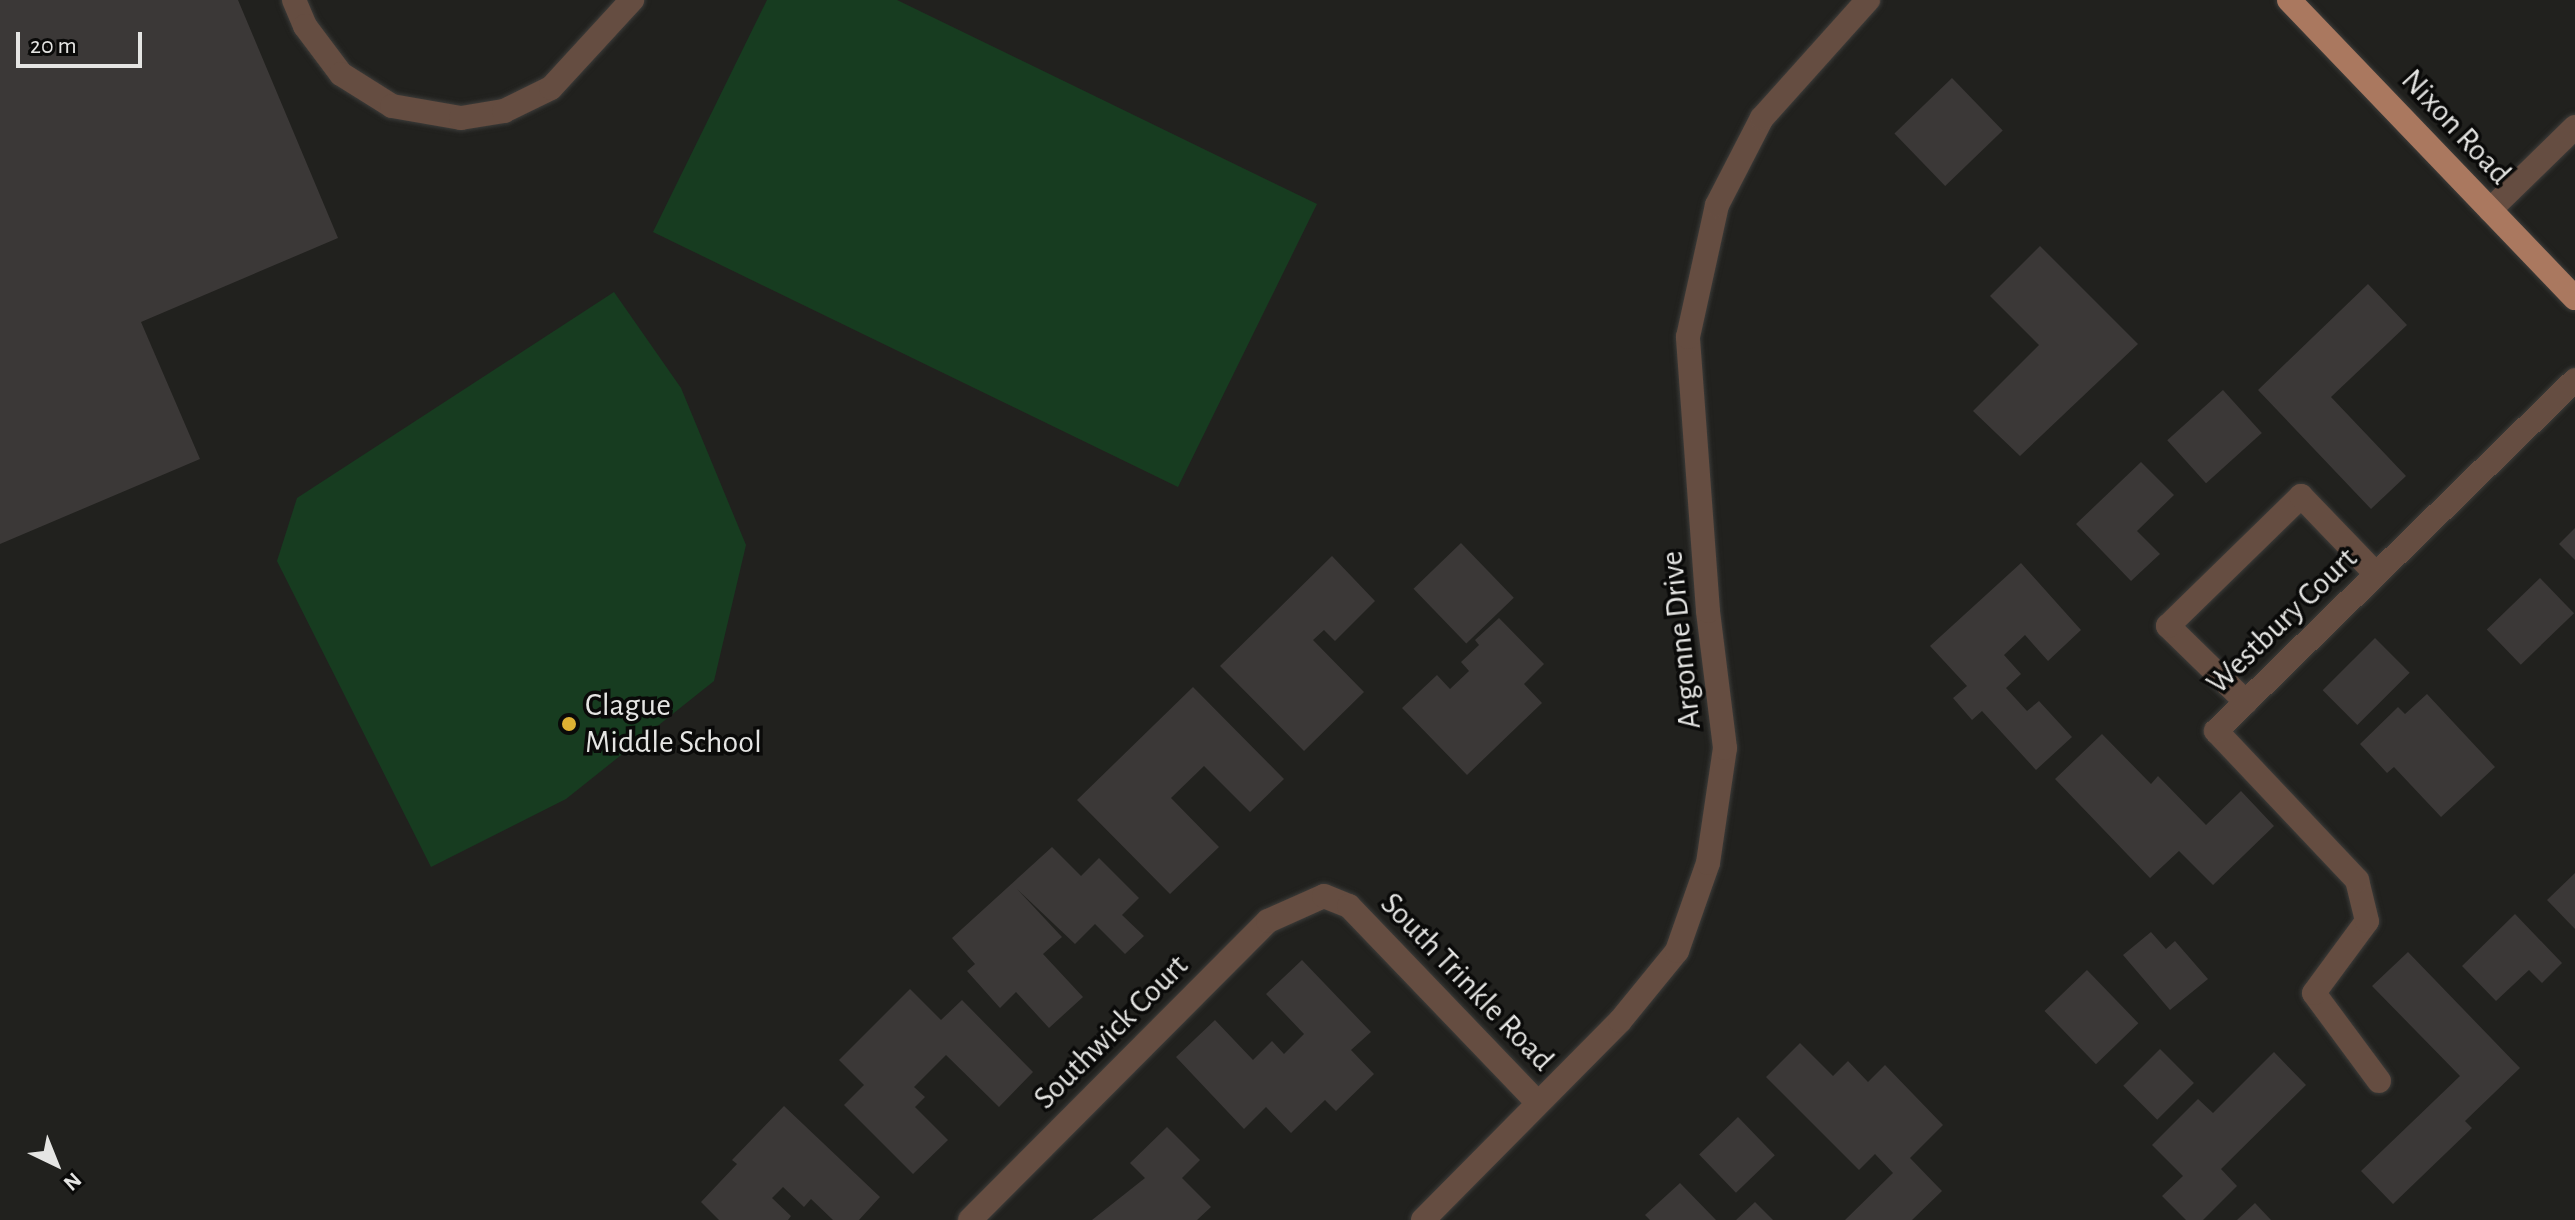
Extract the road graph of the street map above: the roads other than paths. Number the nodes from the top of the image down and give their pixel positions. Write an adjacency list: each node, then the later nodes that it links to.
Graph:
1 (294, 0): 2 (street)
2 (632, 0)
3 (1868, 0): 13 (street, Argonne Drive)
4 (2289, 0): 6 (main road, Nixon Road)
5 (2575, 127): 6 (street)
6 (2490, 210): 7 (main road, Nixon Road)
7 (2575, 298)
8 (2575, 380): 9 (street, Westbury Court)
9 (2376, 574): 10 (street, Westbury Court); 10 (street)
10 (2246, 702): 12 (street, Westbury Court)
11 (1306, 900): 13 (street, South Trinkle Road); 14 (street, Southwick Court)
12 (2379, 1081)
13 (1537, 1102): 15 (street, Argonne Drive)
14 (970, 1220)
15 (1423, 1220)

